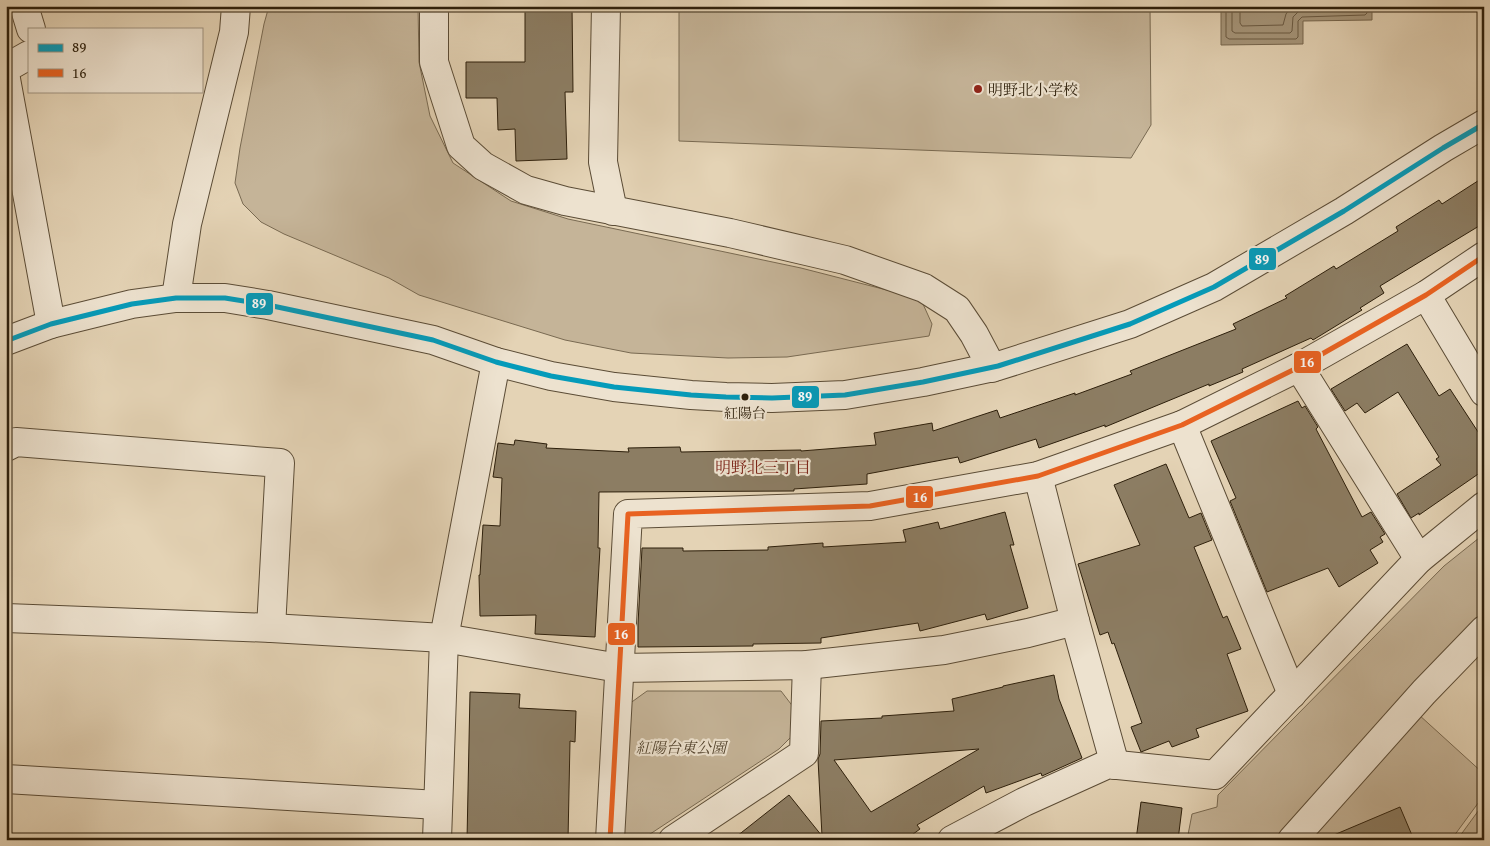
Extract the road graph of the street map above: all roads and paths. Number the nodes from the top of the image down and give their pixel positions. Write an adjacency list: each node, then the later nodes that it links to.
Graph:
1 (24, 6): 5 (street)
2 (236, 6): 13 (street)
3 (434, 6): 10 (street)
4 (606, 6): 10 (street)
5 (31, 28)
6 (28, 56): 7 (street)
7 (6, 68)
8 (6, 79): 14 (street)
9 (1484, 124): 18 (street)
10 (613, 210): 18 (street)
11 (1484, 256): 12 (street)
12 (1426, 295): 17 (street); 19 (street)
13 (176, 298): 14 (street); 16 (street)
14 (50, 324): 15 (street)
15 (6, 341)
16 (496, 362): 18 (street); 29 (street)
17 (1299, 367): 20 (street); 24 (street)
18 (992, 368)
19 (1484, 392)
20 (1182, 425): 22 (street); 32 (street)
21 (6, 447): 27 (street)
22 (1038, 476): 26 (street); 31 (street)
23 (1484, 506): 24 (street)
24 (1419, 559): 32 (street)
25 (6, 618): 27 (street)
26 (1075, 621): 30 (street); 33 (street)
27 (271, 628): 29 (street)
28 (1484, 630): 40 (street)
29 (444, 638): 31 (street); 35 (street)
30 (807, 665): 31 (street); 38 (street)
31 (619, 668): 37 (street)
32 (1292, 694): 33 (street)
33 (1115, 765): 39 (street)
34 (6, 779): 35 (street)
35 (438, 805): 36 (street)
36 (437, 840)
37 (610, 840)
38 (672, 840)
39 (952, 840)
40 (1292, 840)

